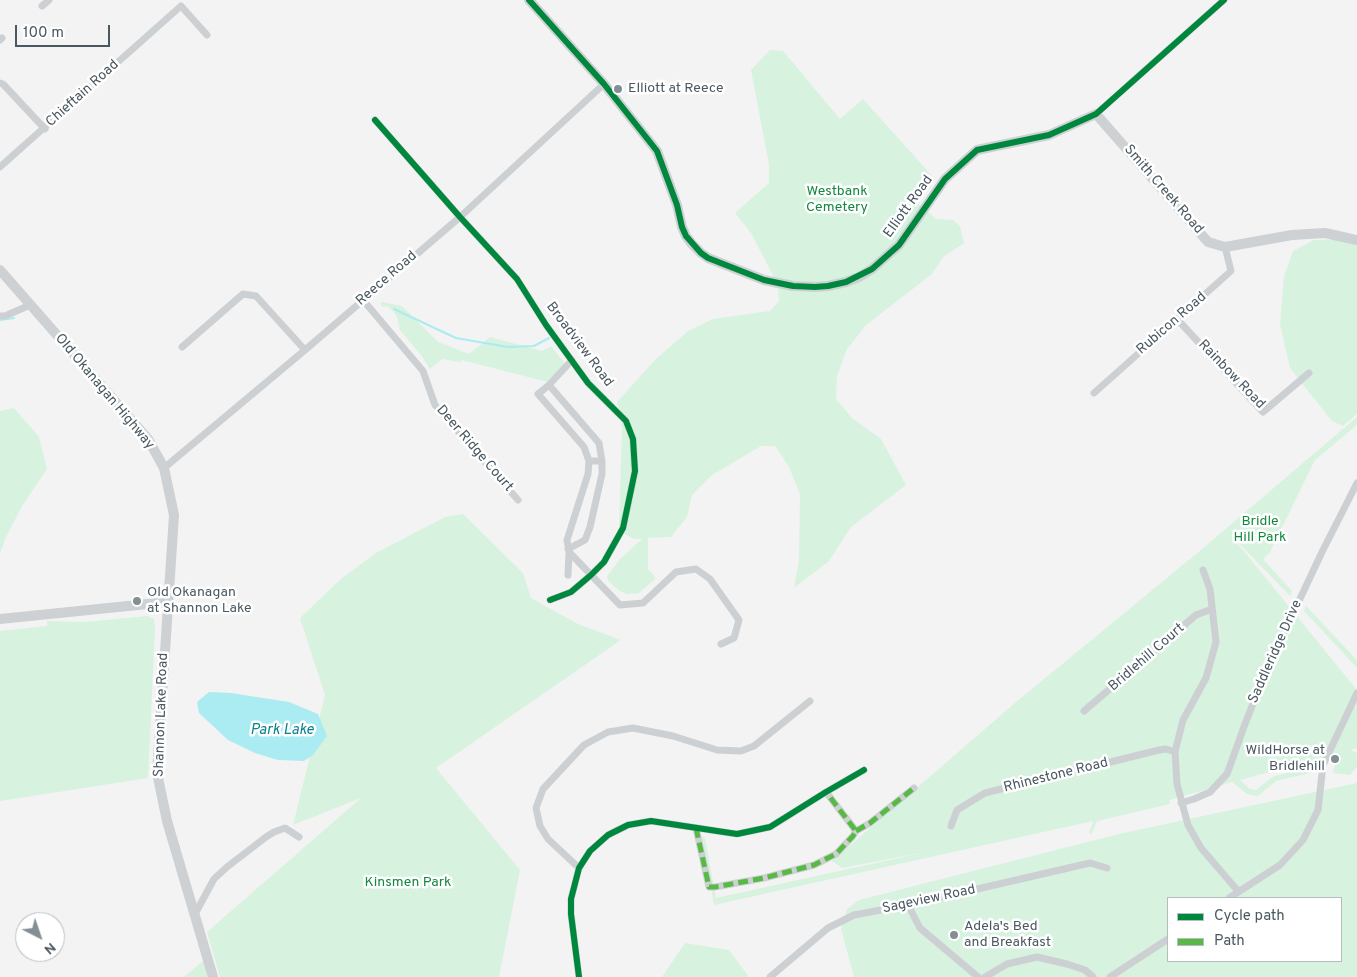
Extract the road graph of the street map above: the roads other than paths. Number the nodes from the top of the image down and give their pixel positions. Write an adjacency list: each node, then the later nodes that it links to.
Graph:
1 (49, 0): 4 (street)
2 (530, 0): 7 (street, Elliott Road)
3 (1224, 0): 8 (street, Elliott Road)
4 (42, 6)
5 (207, 35): 10 (street, Chieftain Road)
6 (0, 83): 10 (street)
7 (604, 84): 8 (street, Elliott Road); 12 (street, Reece Road)
8 (1096, 114): 14 (street, Smith Creek Road)
9 (375, 120): 12 (street, Broadview Road)
10 (45, 128): 11 (street, Chieftain Road)
11 (0, 168)
12 (460, 217): 16 (street, Reece Road); 22 (street, Broadview Road)
13 (1357, 240): 14 (street)
14 (1225, 248): 19 (street, Rubicon Road)
15 (0, 270): 17 (street, Old Okanagan Highway)
16 (363, 300): 21 (street, Reece Road); 30 (street, Deer Ridge Court)
17 (30, 305): 18 (street); 28 (street, Old Okanagan Highway)
18 (0, 316)
19 (1177, 319): 23 (street, Rainbow Road); 25 (street, Rubicon Road)
20 (182, 347): 21 (street)
21 (305, 350): 28 (street, Reece Road)
22 (572, 360): 24 (street, Broadview Road); 34 (street, Broadview Road)
23 (1309, 373)
24 (549, 385): 26 (street, Broadview Road); 27 (street)
25 (1094, 393)
26 (589, 460): 27 (street); 31 (street)
27 (602, 461): 31 (street)
28 (164, 468): 36 (street, Old Okanagan Highway)
29 (1357, 483): 47 (street, Saddleridge Drive)
30 (518, 500)
31 (568, 550): 33 (street); 34 (street)
32 (1203, 570): 37 (street)
33 (568, 575)
34 (591, 575): 35 (street, Broadview Road); 39 (street)
35 (550, 600)
36 (167, 602): 38 (street); 57 (street, Shannon Lake Road)
37 (1212, 609): 42 (street, Bridlehill Court); 43 (street)
38 (0, 619)
39 (721, 644)
40 (1357, 693): 54 (street)
41 (810, 701): 52 (street)
42 (1084, 711)
43 (1175, 752): 47 (street); 48 (street, Rhinestone Road)
44 (864, 770): 46 (street)
45 (914, 788): 50 (street)
46 (826, 792): 49 (street); 50 (street)
47 (1181, 803): 54 (street)
48 (951, 826)
49 (696, 828): 50 (street); 52 (street)
50 (856, 831)
51 (299, 837): 57 (street)
52 (579, 868): 60 (street)
53 (1107, 868): 56 (street, Sageview Road)
54 (1238, 891): 55 (street)
55 (1229, 897)
56 (908, 905): 61 (street, Sageview Road); 62 (street)
57 (195, 914): 59 (street, Shannon Lake Road)
58 (1167, 939): 65 (street)
59 (213, 977)
60 (579, 977)
61 (770, 977)
62 (978, 977)
63 (985, 977): 64 (street)
64 (1093, 977)
65 (1110, 977)

